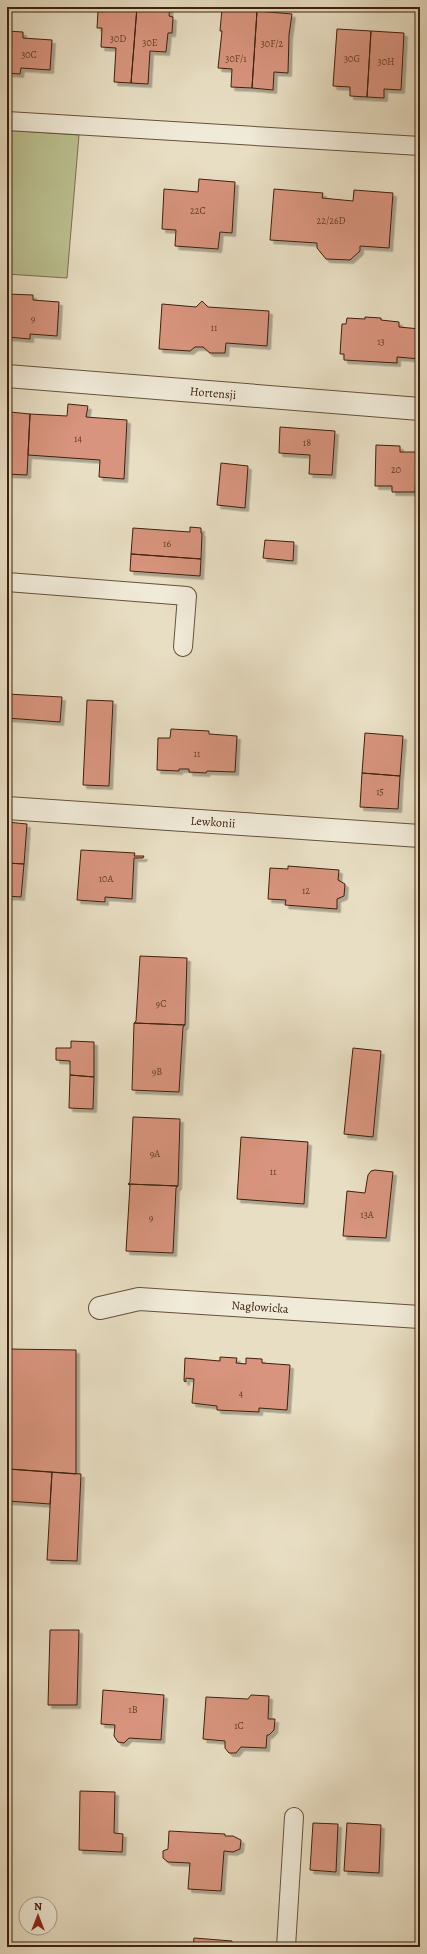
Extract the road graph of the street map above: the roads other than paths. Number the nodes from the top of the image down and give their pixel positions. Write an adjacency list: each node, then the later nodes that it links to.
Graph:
1 (7, 121): 2 (lane)
2 (420, 146)
3 (7, 376): 4 (street, Hortensji)
4 (420, 409)
5 (7, 582): 6 (lane)
6 (183, 647)
7 (7, 808): 8 (street, Lewkonii)
8 (420, 836)
9 (100, 1308): 10 (street, Nagłowicka)
10 (420, 1317)
11 (294, 1817): 12 (lane)
12 (286, 1947)

